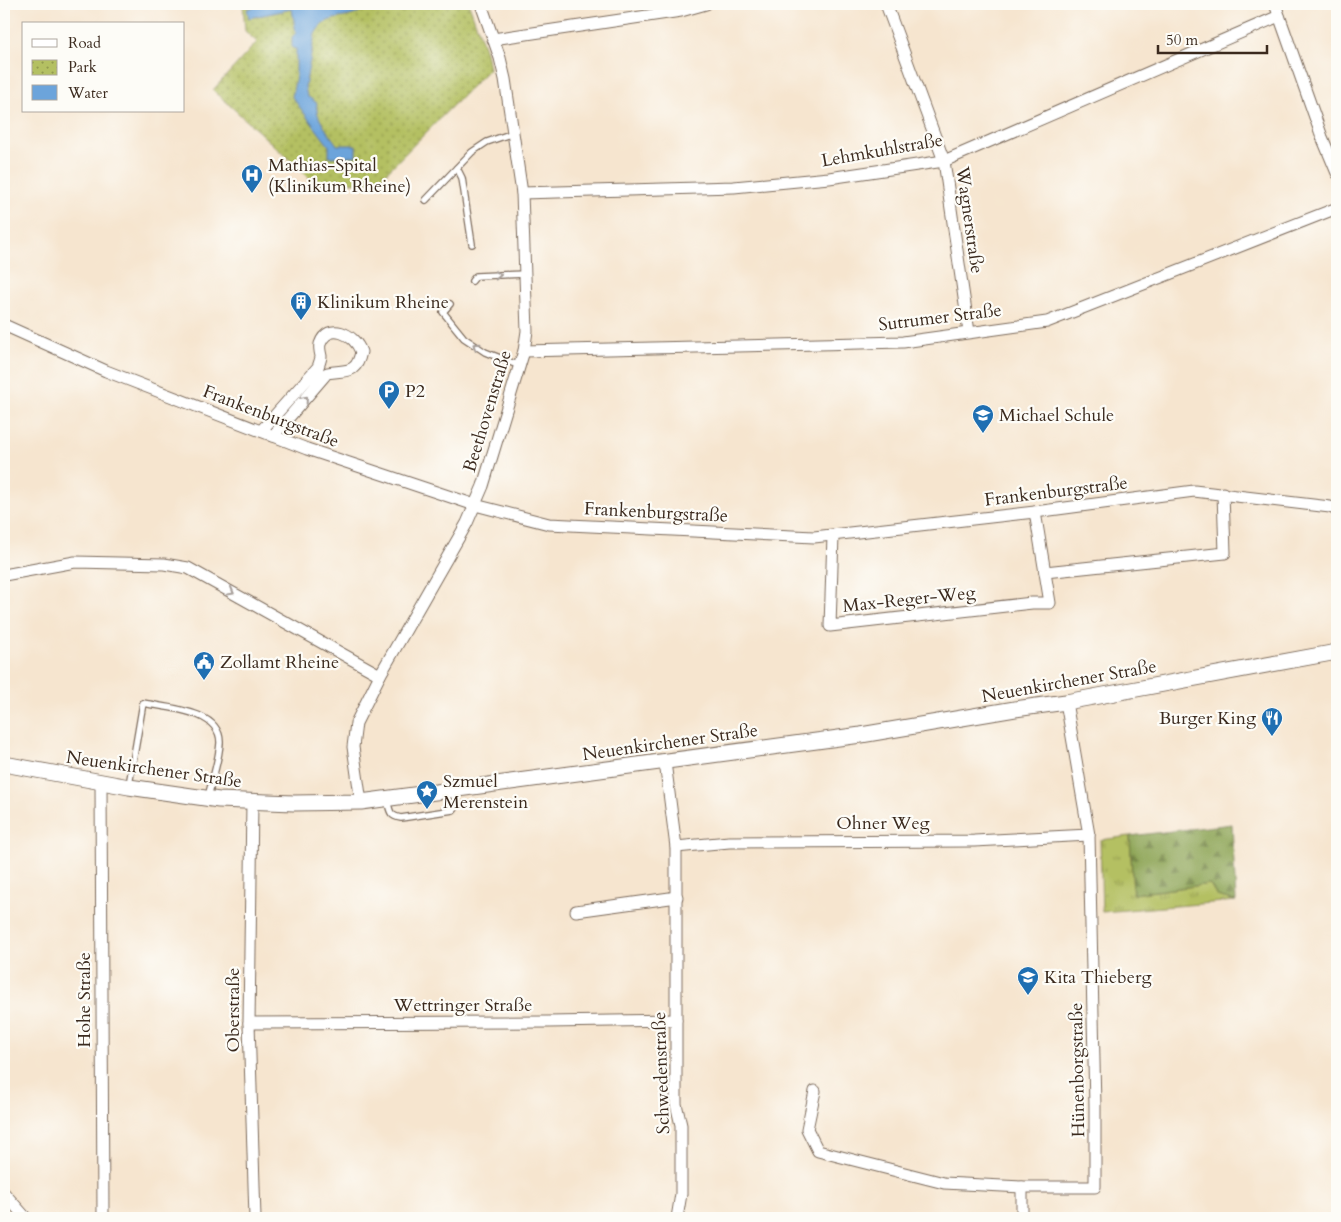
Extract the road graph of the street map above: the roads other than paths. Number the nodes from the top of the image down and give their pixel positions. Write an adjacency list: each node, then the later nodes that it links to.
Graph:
1 (481, 4): 6 (street, Beethovenstraße)
2 (706, 4): 6 (street)
3 (886, 4): 8 (street, Wagnerstraße)
4 (1276, 4): 5 (street)
5 (1279, 16): 8 (street, Lehmkuhlstraße); 10 (street)
6 (493, 39): 7 (street, Beethovenstraße)
7 (513, 133): 9 (lane); 11 (street, Beethovenstraße)
8 (944, 161): 11 (street, Lehmkuhlstraße); 19 (street, Wagnerstraße)
9 (457, 168): 12 (lane); 14 (lane)
10 (1337, 173)
11 (522, 193): 15 (street, Beethovenstraße)
12 (426, 200)
13 (1337, 208): 19 (street, Sutrumer Straße)
14 (472, 244)
15 (525, 274): 16 (lane, one-way to 15); 20 (street, Beethovenstraße)
16 (472, 281)
17 (450, 304): 21 (lane, one-way to 17)
18 (4, 325): 22 (street, Frankenburgstraße)
19 (969, 332): 20 (street, Sutrumer Straße)
20 (524, 352): 21 (street, Beethovenstraße)
21 (520, 366): 25 (street, Beethovenstraße)
22 (261, 431): 23 (street, Frankenburgstraße); 23 (street, one-way to 22)
23 (273, 436): 25 (street, Frankenburgstraße)
24 (1223, 493): 26 (street, Frankenburgstraße); 27 (street, Frankenburgstraße); 29 (street)
25 (475, 505): 28 (street, Frankenburgstraße); 32 (street, Beethovenstraße)
26 (1337, 510)
27 (1035, 512): 28 (street, Frankenburgstraße); 29 (street, Max-Reger-Weg)
28 (833, 536): 29 (street, Max-Reger-Weg)
29 (1045, 572)
30 (4, 575): 32 (street, one-way to 32)
31 (1337, 652): 33 (street, Neuenkirchener Straße)
32 (380, 675): 42 (street, Beethovenstraße)
33 (1066, 702): 34 (street, Neuenkirchener Straße); 43 (street, Hünenborgstraße)
34 (665, 762): 38 (street, Neuenkirchener Straße); 44 (street, Schwedenstraße)
35 (4, 764): 36 (street, Neuenkirchener Straße)
36 (101, 782): 37 (street, Neuenkirchener Straße); 53 (street, Hohe Straße)
37 (129, 786): 39 (street, Neuenkirchener Straße); 39 (lane)
38 (453, 790): 40 (street, Neuenkirchener Straße); 40 (lane)
39 (208, 799): 41 (street, Neuenkirchener Straße)
40 (386, 799): 42 (street, Neuenkirchener Straße)
41 (252, 802): 42 (street, Neuenkirchener Straße); 48 (street, Oberstraße)
42 (361, 802)
43 (1089, 835): 44 (street, Ohner Weg); 50 (street, Hünenborgstraße)
44 (676, 847): 45 (street, Schwedenstraße)
45 (677, 897): 46 (street); 47 (street, Schwedenstraße)
46 (576, 911)
47 (676, 1020): 48 (street, Wettringer Straße); 55 (street, Schwedenstraße)
48 (250, 1024): 54 (street, Oberstraße)
49 (815, 1091): 50 (street, Hünenborgstraße)
50 (1022, 1188): 56 (street)
51 (4, 1193): 52 (street)
52 (26, 1218)
53 (103, 1218)
54 (255, 1218)
55 (677, 1218)
56 (1022, 1218)

